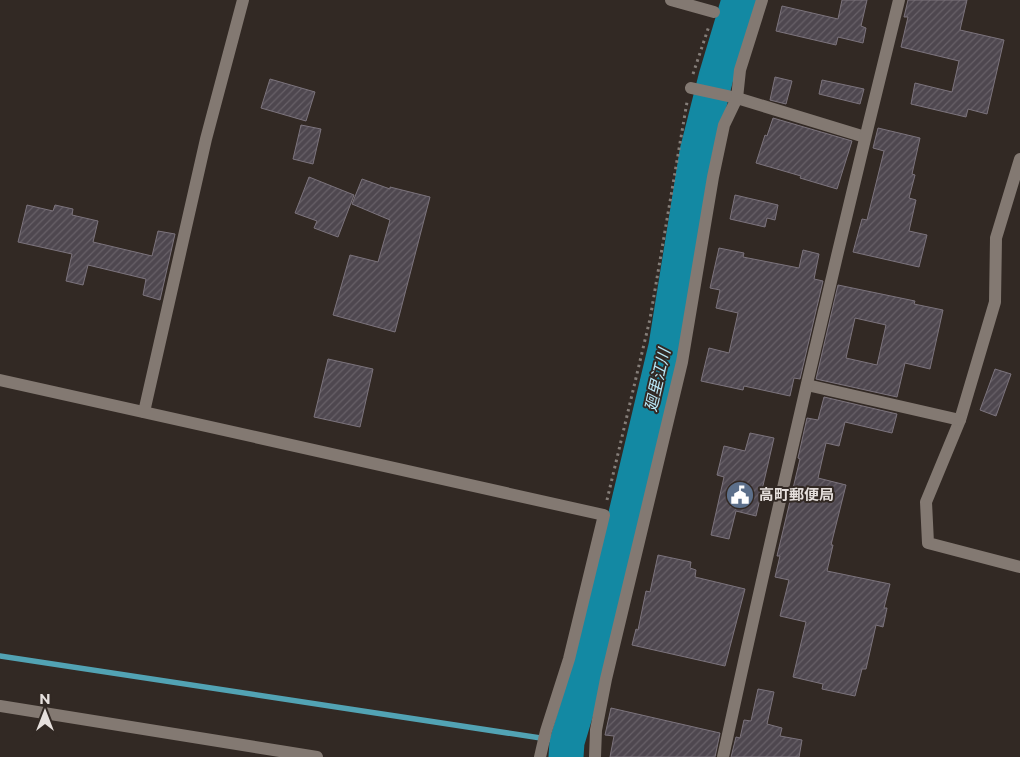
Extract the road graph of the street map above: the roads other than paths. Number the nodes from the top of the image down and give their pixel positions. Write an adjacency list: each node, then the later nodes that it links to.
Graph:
1 (243, 0): 12 (street)
2 (671, 0): 5 (street)
3 (762, 0): 7 (street)
4 (899, 0): 8 (street)
5 (714, 12)
6 (691, 88): 7 (street)
7 (737, 98): 8 (street); 19 (street)
8 (865, 137): 11 (street)
9 (1020, 160): 13 (street)
10 (0, 380): 12 (street)
11 (807, 385): 13 (street); 20 (street)
12 (144, 412): 16 (street)
13 (960, 420): 14 (street)
14 (1020, 567)
15 (0, 706): 17 (street)
16 (542, 752)
17 (295, 755): 18 (street)
18 (317, 757)
19 (595, 757)
20 (723, 757)

